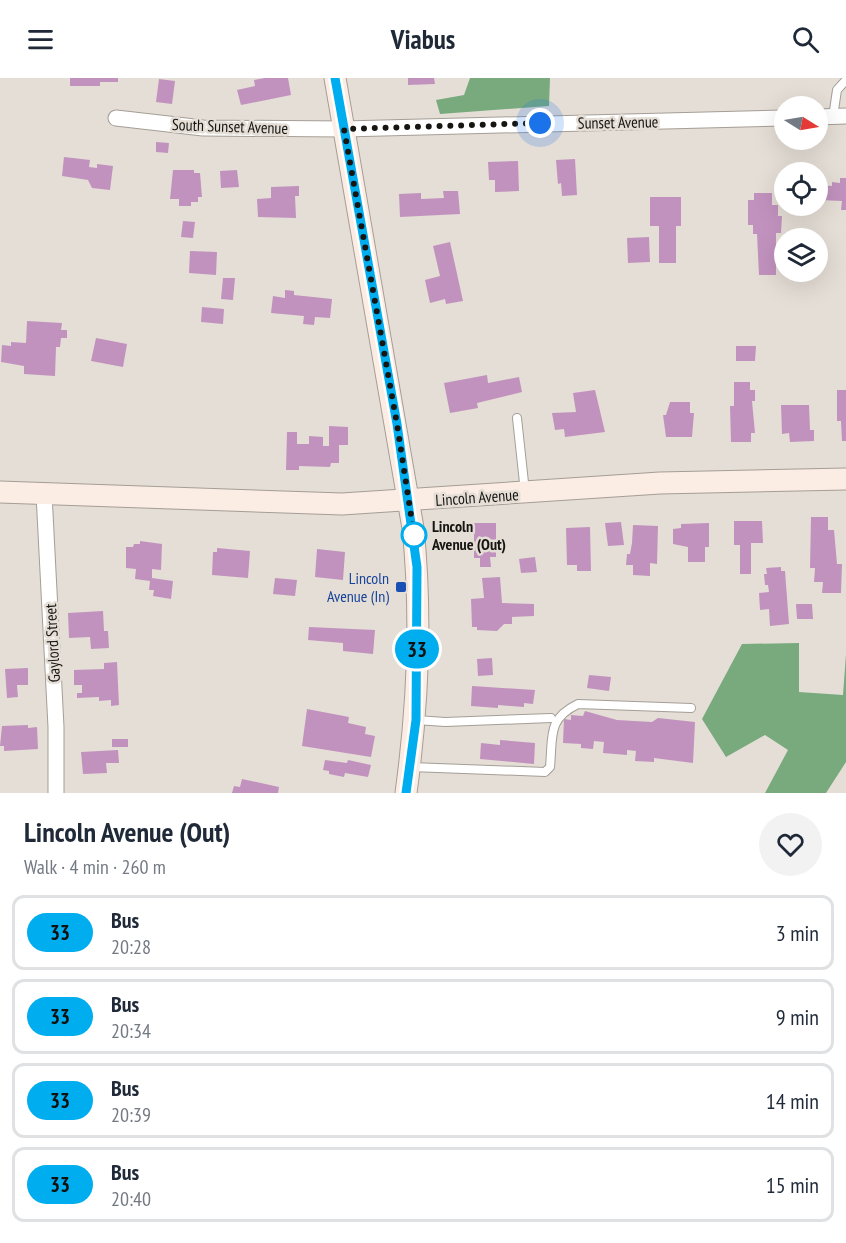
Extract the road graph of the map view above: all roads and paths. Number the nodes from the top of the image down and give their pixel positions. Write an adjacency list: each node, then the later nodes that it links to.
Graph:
1 (335, 78): 6 (main road)
2 (846, 80): 3 (lane)
3 (832, 116)
4 (774, 117): 6 (street, Sunset Avenue)
5 (116, 118): 6 (street, South Sunset Avenue)
6 (344, 129): 12 (main road)
7 (517, 418): 10 (lane)
8 (846, 479): 10 (main road, Lincoln Avenue)
9 (0, 492): 11 (main road, Lincoln Avenue)
10 (525, 493): 12 (main road, Lincoln Avenue)
11 (44, 494): 12 (main road, Lincoln Avenue); 17 (street, Gaylord Street)
12 (409, 502): 15 (main road)
13 (691, 708): 16 (lane)
14 (551, 718): 15 (lane)
15 (416, 720): 16 (main road)
16 (409, 767): 18 (main road)
17 (56, 793)
18 (406, 793)

